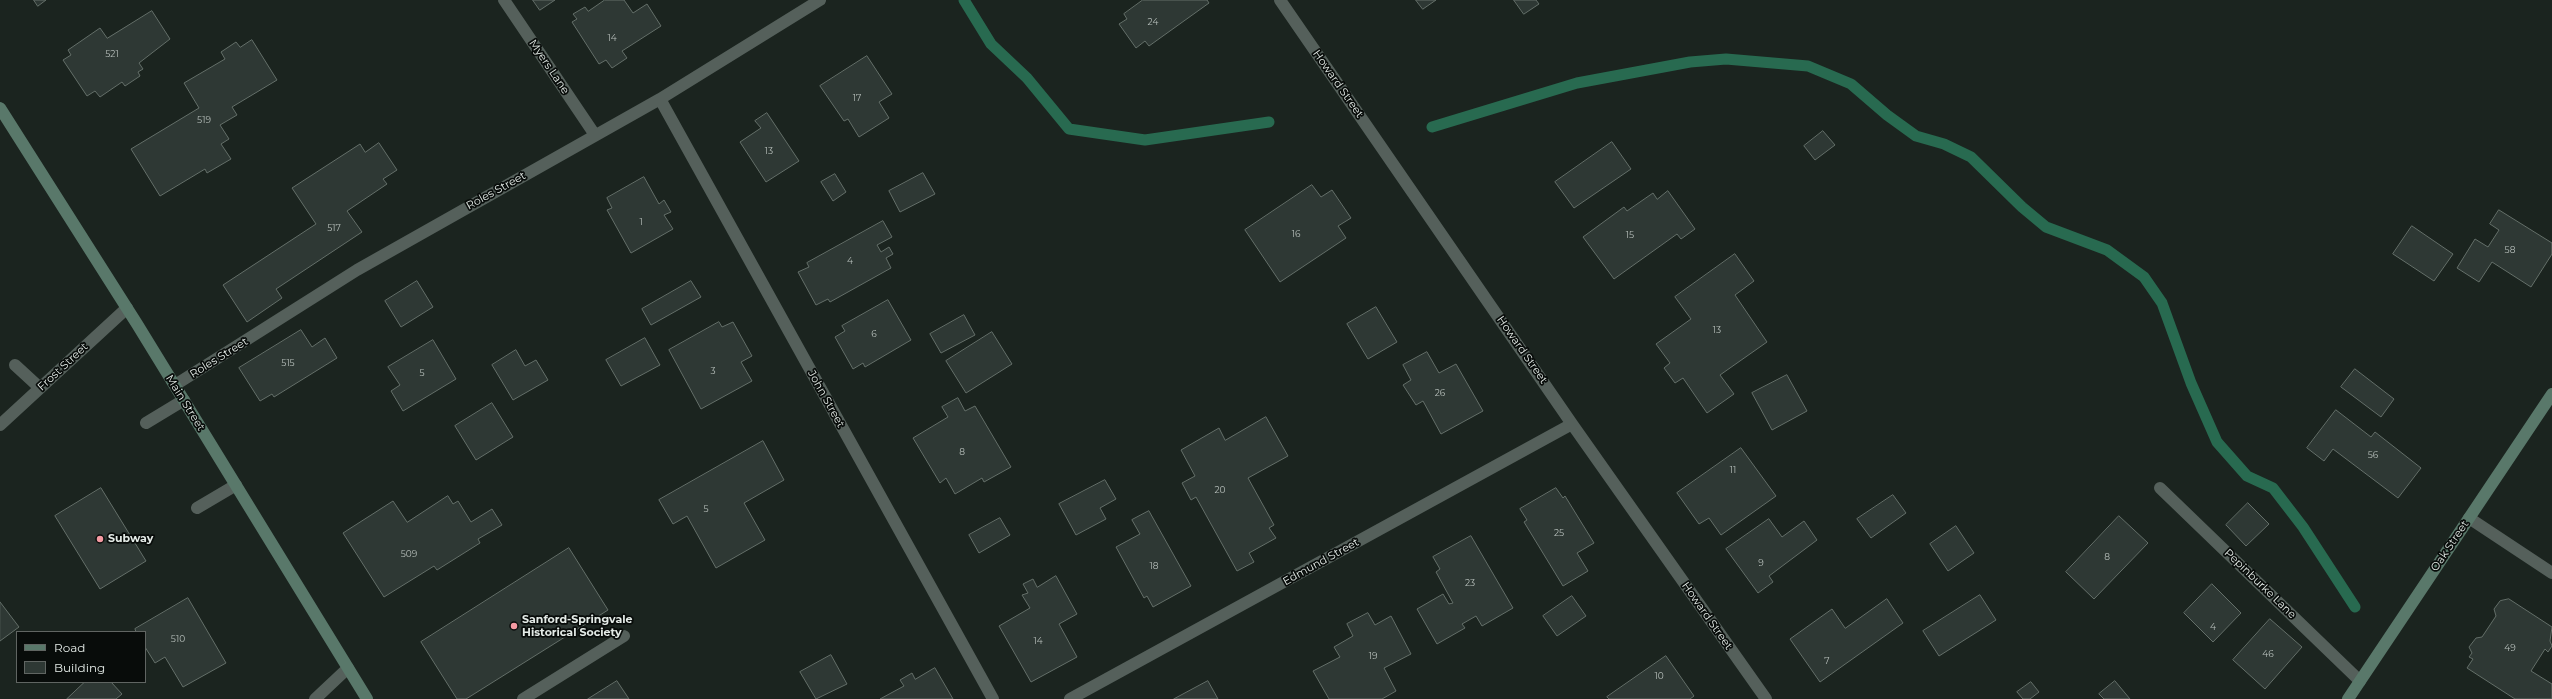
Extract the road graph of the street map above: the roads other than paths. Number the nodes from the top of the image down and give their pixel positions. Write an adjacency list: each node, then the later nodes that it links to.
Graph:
1 (504, 0): 6 (street, Myers Lane)
2 (820, 0): 4 (street, Roles Street)
3 (1280, 0): 14 (street, Howard Street)
4 (660, 99): 6 (street, Roles Street); 27 (street, John Street)
5 (0, 108): 7 (main road, Main Street)
6 (595, 135): 9 (street, Roles Street)
7 (127, 308): 9 (main road, Main Street); 10 (street, Frost Street)
8 (15, 365): 10 (street)
9 (175, 385): 12 (main road, Main Street)
10 (40, 388): 15 (street, Frost Street)
11 (2552, 394): 19 (main road, Oak Street)
12 (184, 400): 13 (street); 16 (main road, Main Street)
13 (146, 423)
14 (1572, 424): 28 (street, Edmund Street); 29 (street, Howard Street)
15 (0, 425)
16 (236, 484): 18 (street); 22 (main road, Main Street)
17 (2160, 488): 23 (street, Pepinburke Lane)
18 (197, 508)
19 (2469, 518): 20 (street); 23 (main road, Oak Street)
20 (2552, 573)
21 (624, 636): 26 (street)
22 (348, 668): 24 (street); 25 (main road, Main Street)
23 (2360, 681): 30 (main road, Oak Street)
24 (314, 699)
25 (367, 699)
26 (524, 699)
27 (993, 699)
28 (1070, 699)
29 (1766, 699)
30 (2348, 699)

